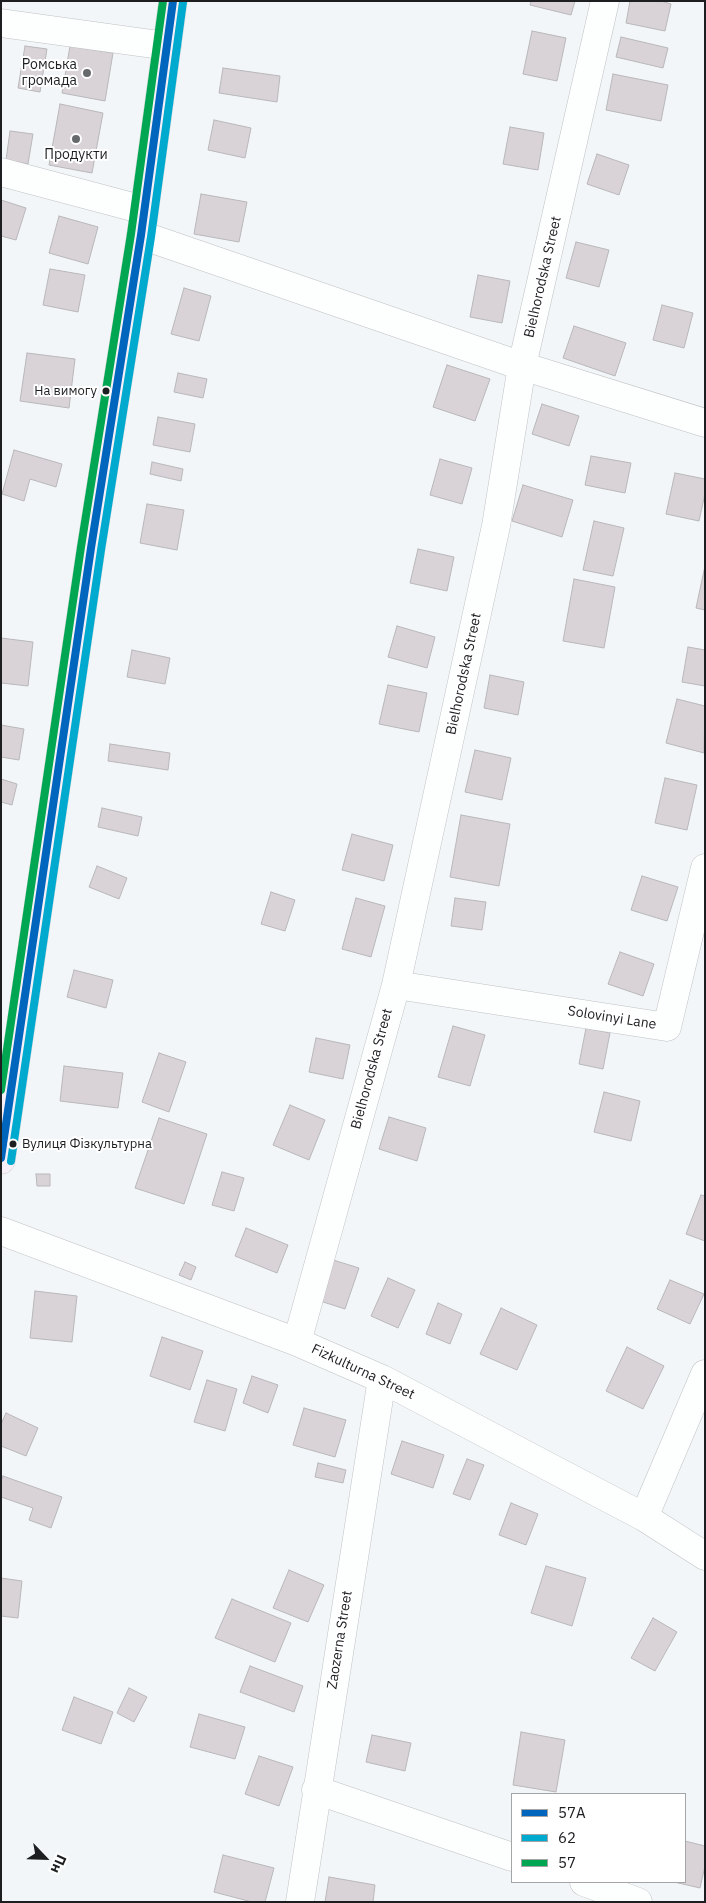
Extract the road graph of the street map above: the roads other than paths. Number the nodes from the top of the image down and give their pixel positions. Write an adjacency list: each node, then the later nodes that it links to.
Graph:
1 (173, 1): 4 (main road)
2 (605, 1): 7 (street, Bielhorodska Street)
3 (1, 23): 4 (street)
4 (167, 46): 6 (main road)
5 (1, 172): 6 (street)
6 (142, 223): 7 (street); 11 (main road)
7 (522, 366): 8 (street); 10 (street, Bielhorodska Street)
8 (705, 423)
9 (705, 868): 10 (street, Solovinyi Lane)
10 (396, 984): 13 (street, Bielhorodska Street)
11 (1, 1160)
12 (1, 1231): 13 (street, Fizkulturna Street)
13 (296, 1342): 15 (street, Fizkulturna Street)
14 (705, 1374): 16 (street)
15 (382, 1379): 16 (street, Fizkulturna Street); 18 (street, Zaozerna Street)
16 (644, 1517): 17 (street, Fizkulturna Street)
17 (705, 1556)
18 (316, 1790): 19 (street); 21 (street, Zaozerna Street)
19 (511, 1857)
20 (587, 1883): 22 (street)
21 (300, 1902)
22 (638, 1902)

